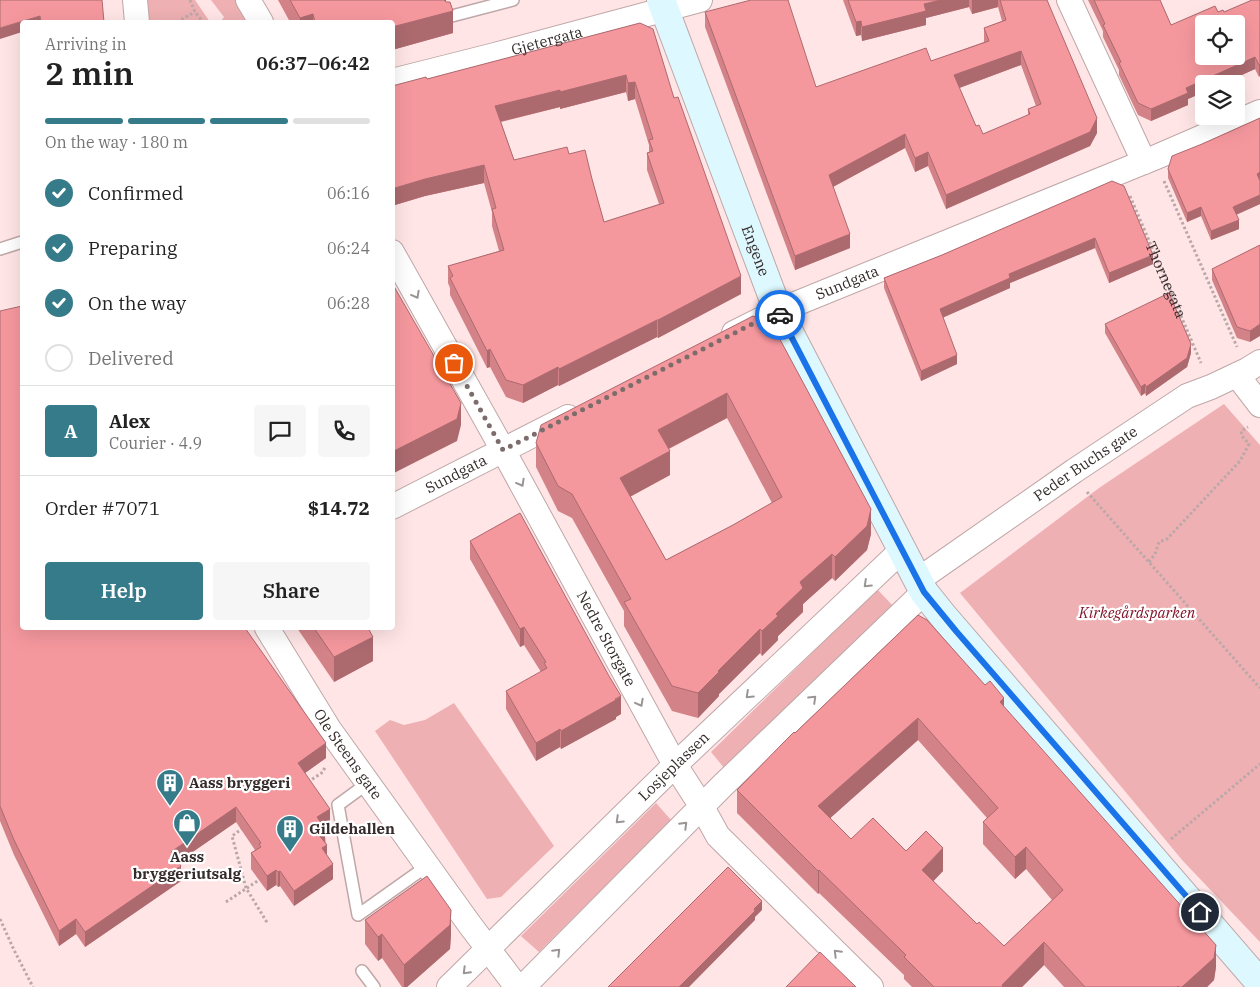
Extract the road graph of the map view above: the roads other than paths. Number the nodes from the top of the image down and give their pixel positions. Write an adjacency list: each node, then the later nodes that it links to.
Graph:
1 (135, 0): 8 (street)
2 (248, 0): 9 (street)
3 (513, 0): 7 (lane)
4 (700, 0): 6 (street, Gjetergata)
5 (1069, 0): 12 (street)
6 (662, 4): 10 (street, Gjetergata); 16 (street, Engene)
7 (448, 17)
8 (137, 20)
9 (260, 20)
10 (395, 80)
11 (1260, 112): 12 (street, Sundgata)
12 (1149, 160): 16 (street, Sundgata)
13 (20, 243): 14 (lane)
14 (0, 249)
15 (395, 257): 21 (street, Nedre Storgate, one-way to 21)
16 (778, 311): 17 (street, Sundgata); 23 (street, Engene)
17 (713, 344)
18 (1248, 369): 20 (street); 24 (street, Peder Buchs gate)
19 (589, 407): 21 (street, Sundgata)
20 (1255, 415)
21 (503, 450): 22 (street, Sundgata); 26 (street, Nedre Storgate, one-way to 26)
22 (395, 505)
23 (902, 550): 24 (street, Engene); 26 (street, Losjeplassen, one-way to 26)
24 (921, 586): 28 (street, one-way to 24); 32 (street, Engene)
25 (268, 630): 27 (street, Ole Steens gate)
26 (675, 765): 28 (street, Nedre Storgate); 30 (street, Losjeplassen, one-way to 30)
27 (368, 783): 29 (street, Ole Steens gate); 29 (lane)
28 (702, 807): 36 (street, one-way to 28); 37 (street, Nedre Storgate, one-way to 28)
29 (427, 866): 30 (street, Ole Steens gate)
30 (488, 948): 34 (street, Losjeplassen, one-way to 34); 35 (street, Ole Steens gate)
31 (362, 971): 33 (lane)
32 (1260, 983)
33 (374, 987)
34 (449, 987)
35 (517, 987)
36 (523, 987)
37 (871, 987)

